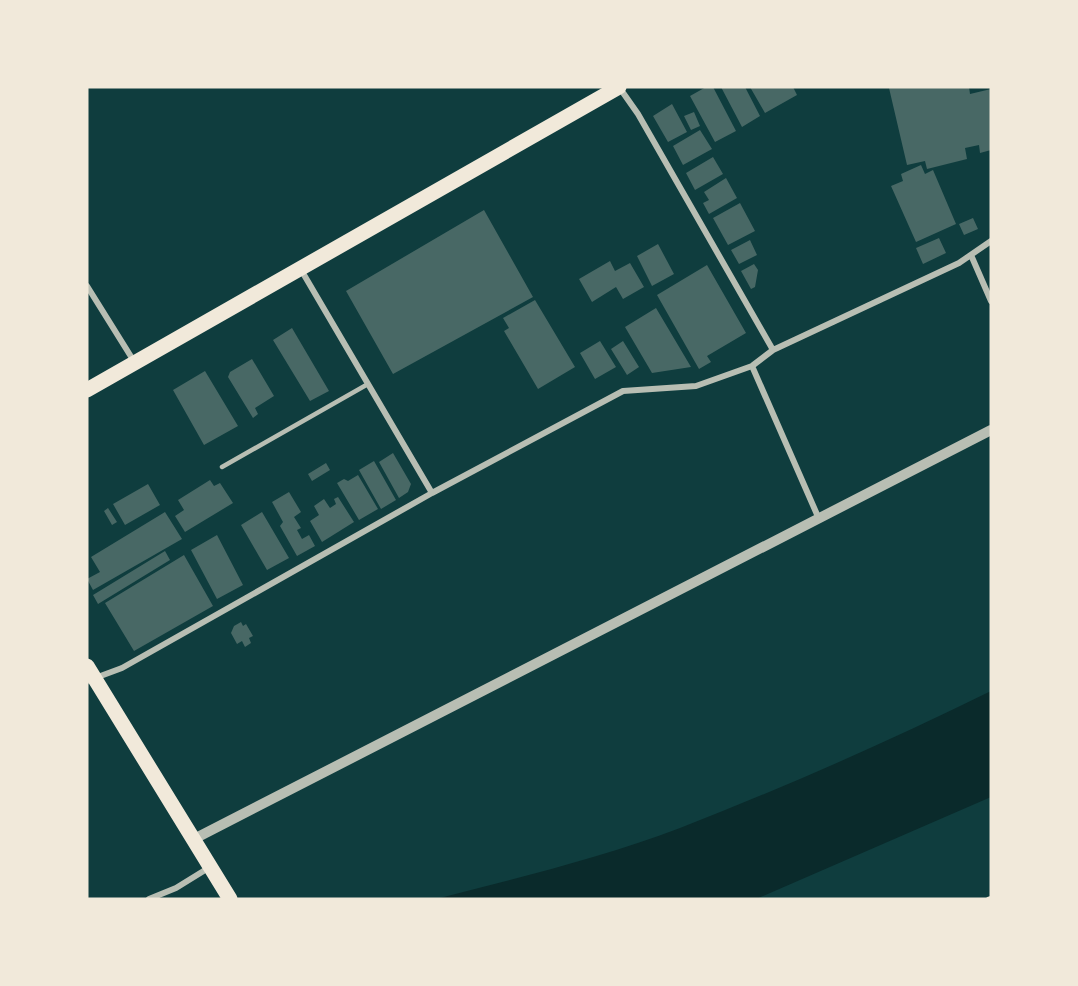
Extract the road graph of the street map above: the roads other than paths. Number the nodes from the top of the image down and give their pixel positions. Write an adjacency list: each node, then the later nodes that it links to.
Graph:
1 (619, 87): 4 (main road); 7 (street)
2 (991, 242): 3 (street)
3 (971, 255): 6 (street); 7 (street)
4 (299, 267): 8 (main road); 10 (street)
5 (87, 286): 8 (street)
6 (991, 301)
7 (773, 350): 9 (street)
8 (135, 364): 11 (main road)
9 (752, 366): 14 (street); 15 (street)
10 (368, 384): 13 (lane); 14 (street)
11 (87, 390)
12 (991, 430): 15 (street)
13 (222, 467)
14 (432, 493): 16 (street)
15 (819, 519): 17 (street)
16 (90, 676): 17 (main road)
17 (194, 839): 18 (main road)
18 (210, 866): 19 (main road); 20 (street)
19 (227, 895)
20 (149, 899)

